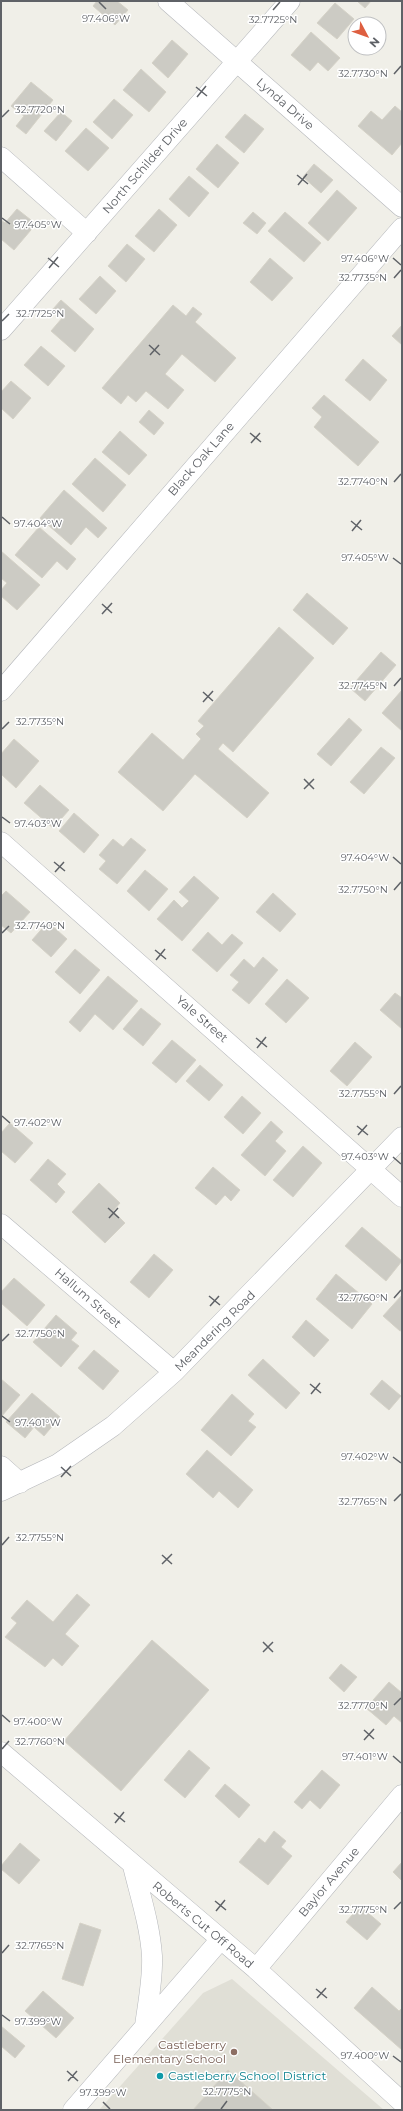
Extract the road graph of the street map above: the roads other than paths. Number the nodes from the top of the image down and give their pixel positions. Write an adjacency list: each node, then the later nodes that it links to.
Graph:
1 (168, 1): 3 (street, Lynda Drive)
2 (290, 1): 3 (street, North Schilder Drive)
3 (237, 61): 5 (street, Lynda Drive); 7 (street, North Schilder Drive)
4 (1, 157): 7 (street)
5 (402, 207)
6 (402, 228): 9 (street, Black Oak Lane)
7 (86, 233): 8 (street, North Schilder Drive)
8 (1, 330)
9 (1, 691)
10 (1, 842): 12 (street, Yale Street)
11 (402, 1137): 12 (street, Meandering Road)
12 (371, 1169): 13 (street, Yale Street); 15 (street, Meandering Road)
13 (402, 1197)
14 (1, 1224): 15 (street, Hallum Street)
15 (174, 1372): 17 (street, Meandering Road)
16 (1, 1466): 17 (street)
17 (20, 1483): 18 (street, Meandering Road)
18 (1, 1491)
19 (1, 1752): 21 (street, Roberts Cut Off Road)
20 (401, 1797): 23 (street, Baylor Avenue)
21 (133, 1866): 22 (street, Roberts Cut Off Road); 24 (street)
22 (221, 1939): 23 (street, Roberts Cut Off Road); 24 (street)
23 (256, 1969): 25 (street, Roberts Cut Off Road)
24 (145, 2026): 26 (street)
25 (402, 2102)
26 (73, 2110)

